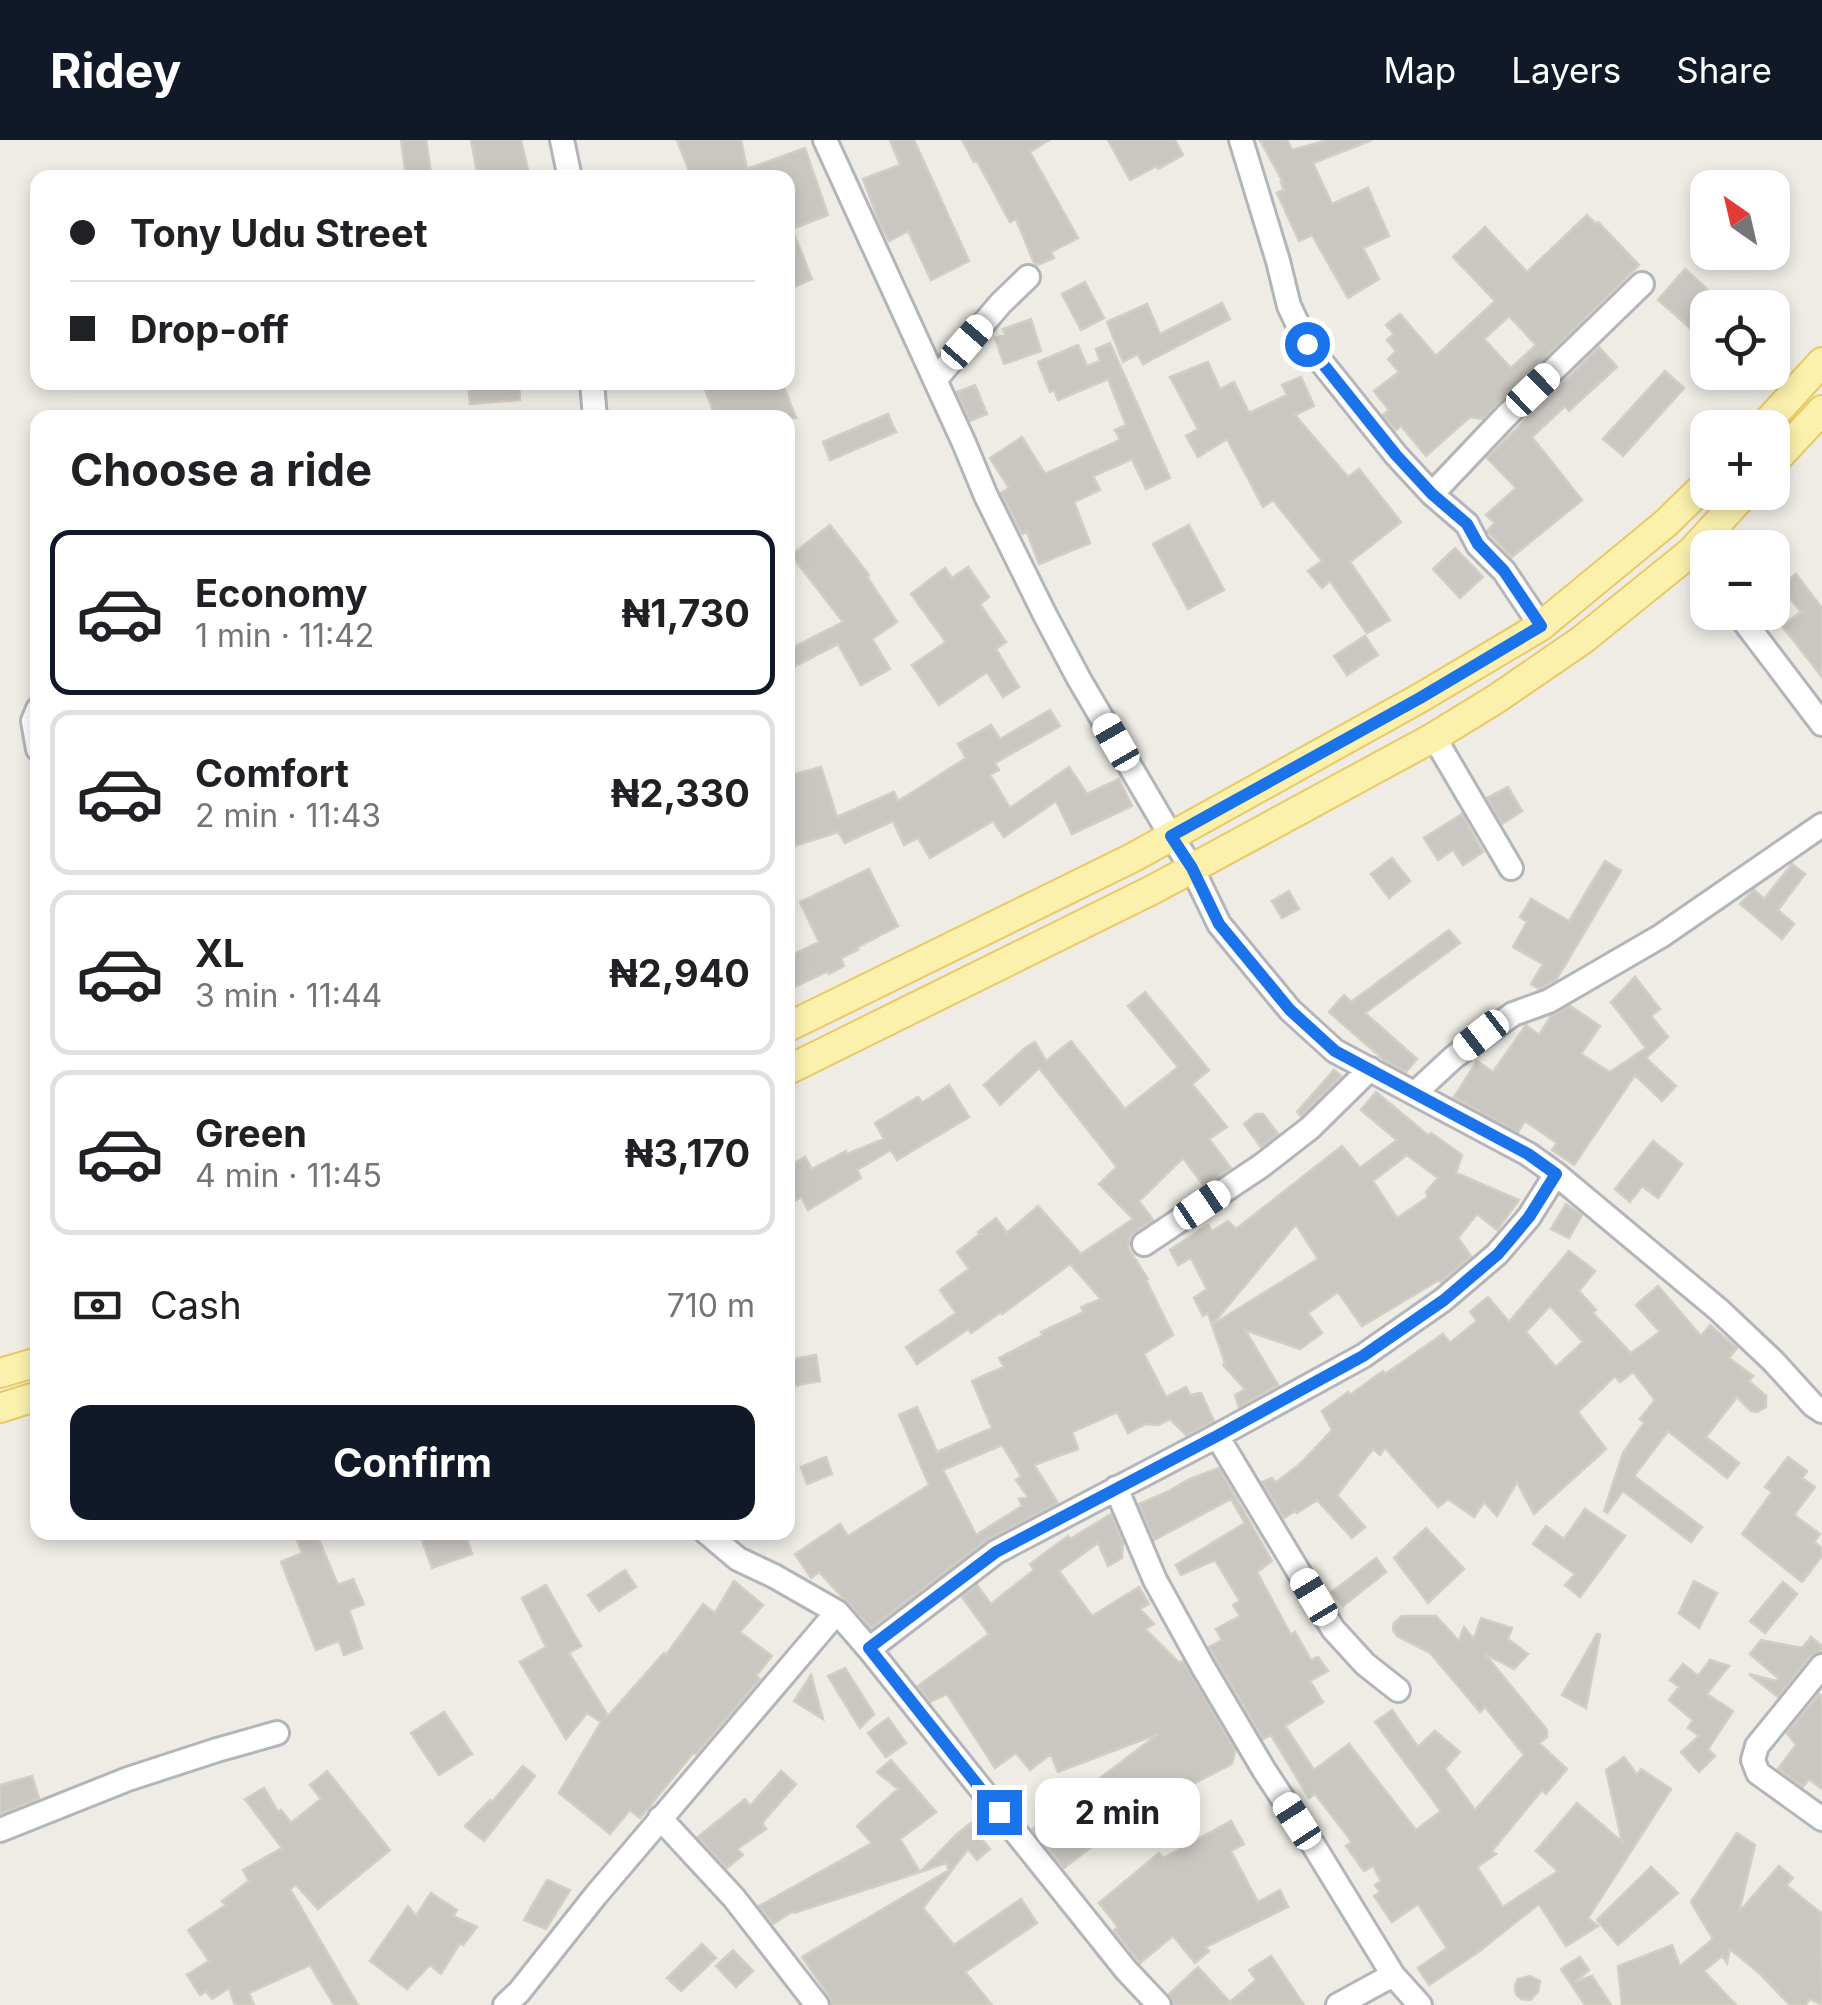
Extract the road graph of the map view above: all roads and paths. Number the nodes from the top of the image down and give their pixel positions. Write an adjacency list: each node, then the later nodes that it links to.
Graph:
1 (562, 140): 4 (street)
2 (825, 140): 8 (street)
3 (1240, 140): 12 (street)
4 (568, 170)
5 (1028, 276): 8 (street)
6 (1642, 284): 12 (street)
7 (1822, 362): 9 (main road)
8 (934, 380): 20 (street)
9 (1778, 410)
10 (1822, 410): 11 (main road)
11 (1790, 445)
12 (1432, 494): 15 (street)
13 (1690, 500): 15 (main road)
14 (1690, 569): 18 (main road)
15 (1541, 626): 20 (main road)
16 (1751, 630): 17 (street)
17 (1822, 724)
18 (1434, 736): 21 (main road); 22 (street)
19 (1822, 824): 26 (street)
20 (1171, 836): 21 (street); 23 (main road)
21 (1192, 868): 24 (main road); 25 (street)
22 (1510, 868)
23 (795, 1024)
24 (795, 1066)
25 (1370, 1069): 26 (street); 28 (street)
26 (1415, 1093): 27 (street)
27 (1556, 1174): 33 (street); 34 (street)
28 (1144, 1244)
29 (30, 1364): 30 (main road)
30 (0, 1373)
31 (30, 1399): 32 (main road)
32 (0, 1408)
33 (1822, 1410)
34 (1217, 1436): 35 (street); 40 (street)
35 (1116, 1488): 38 (street); 45 (street)
36 (715, 1540): 37 (street)
37 (837, 1612): 38 (street); 42 (street)
38 (869, 1648): 48 (street)
39 (1822, 1666): 43 (street)
40 (1398, 1690)
41 (277, 1732): 44 (street)
42 (660, 1818): 46 (street); 47 (street)
43 (1822, 1818)
44 (0, 1830)
45 (1392, 1975): 49 (street); 50 (street)
46 (505, 2005)
47 (817, 2005)
48 (1160, 2005)
49 (1338, 2005)
50 (1420, 2005)

